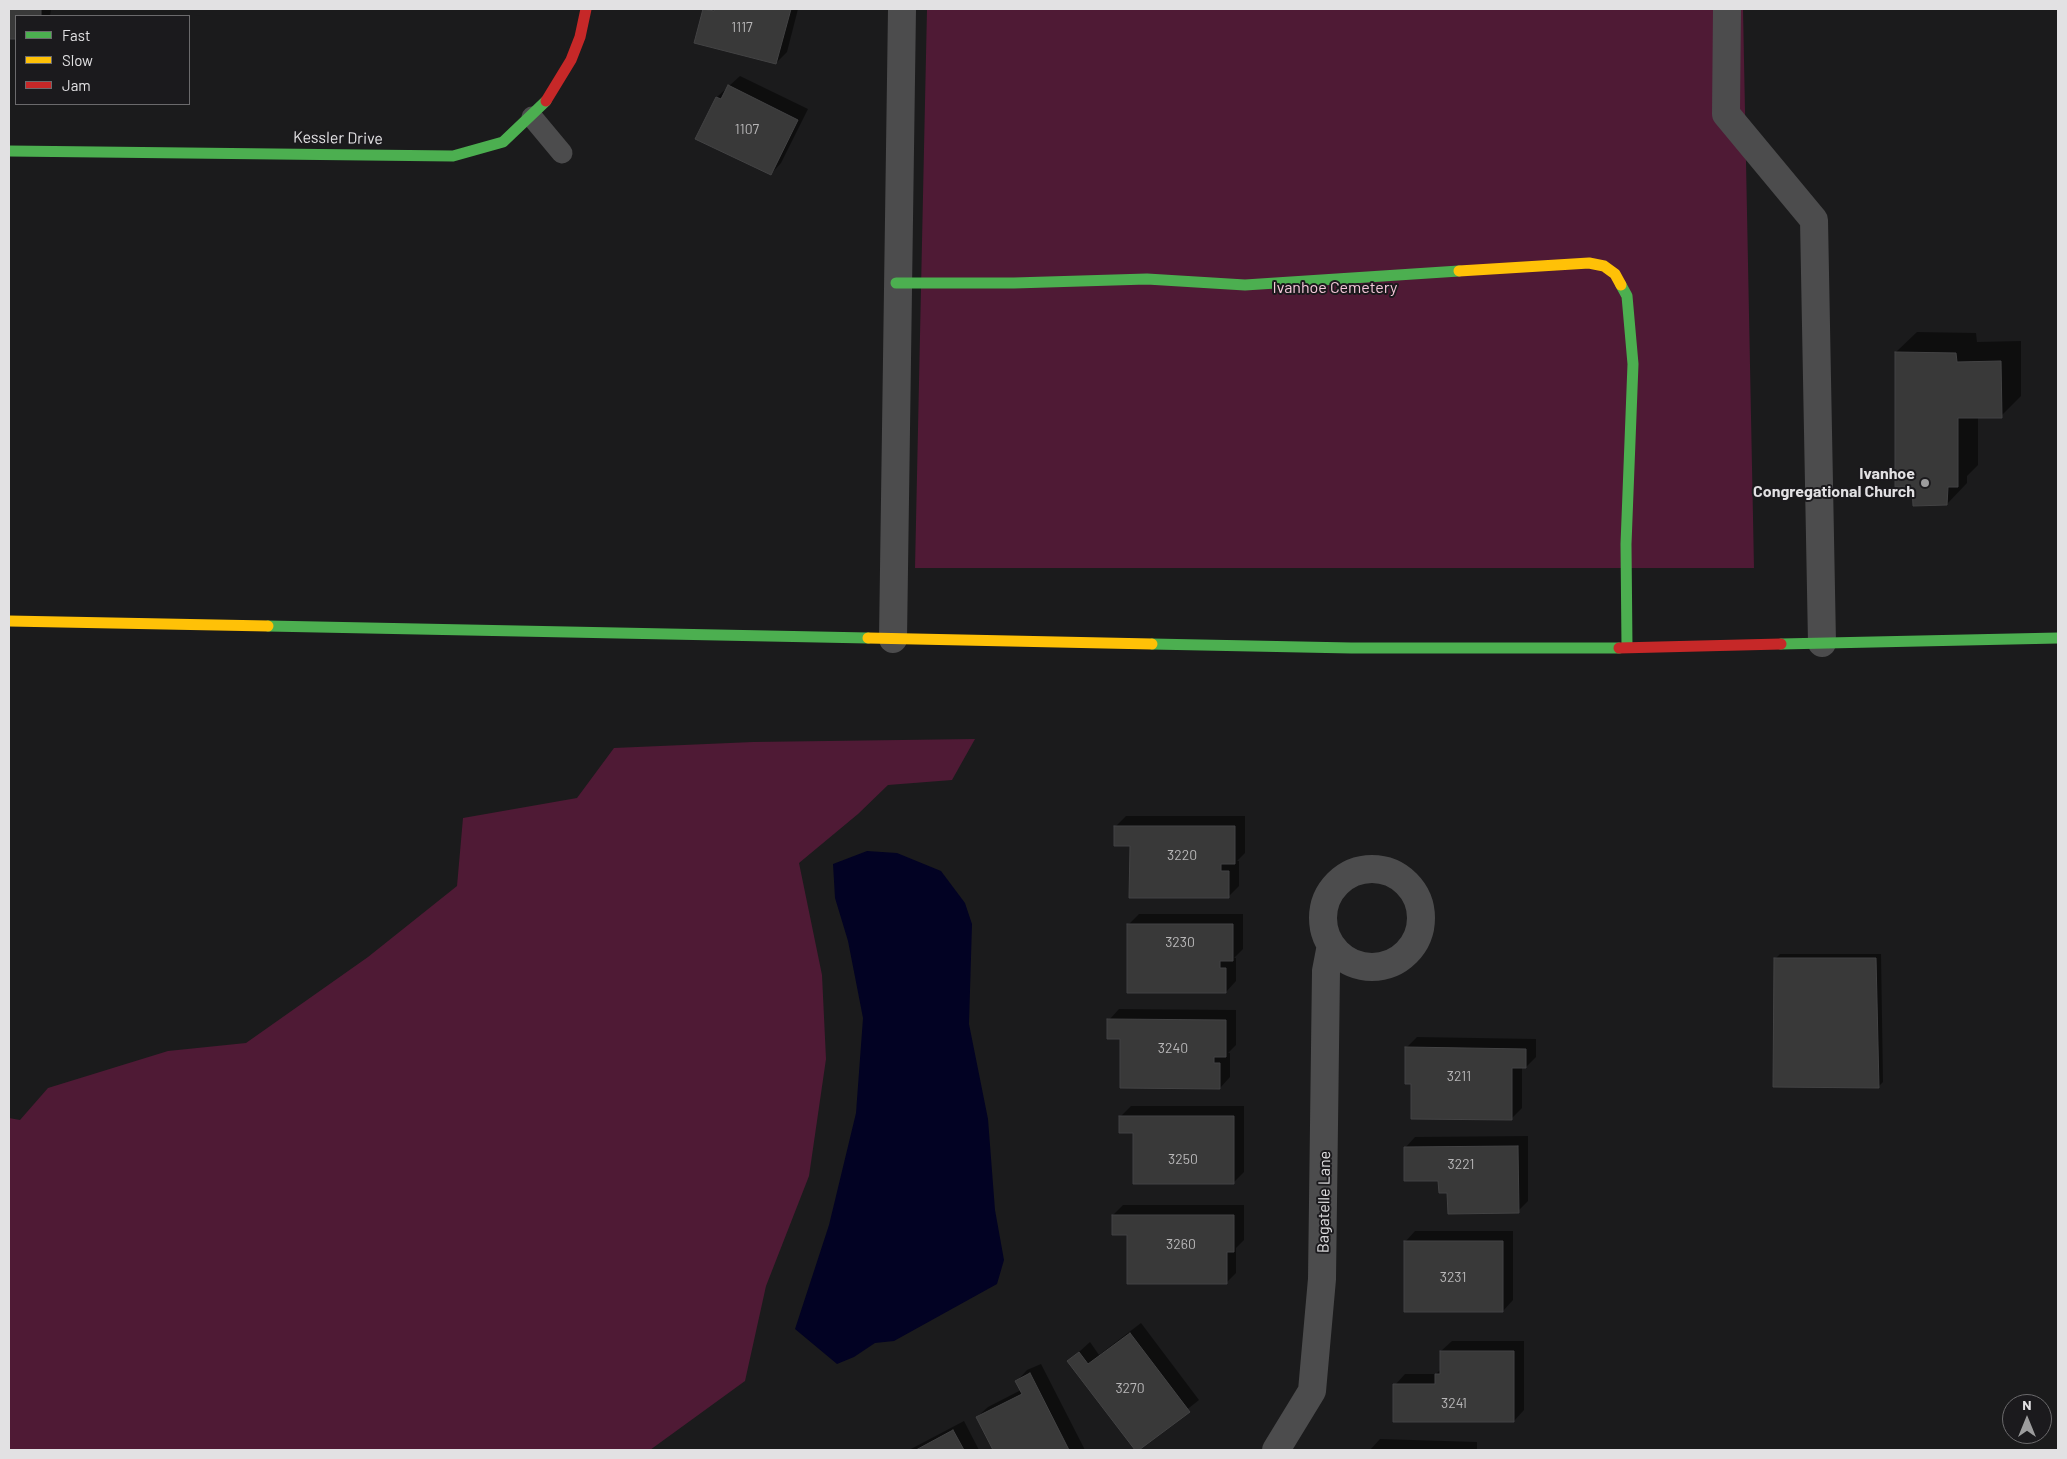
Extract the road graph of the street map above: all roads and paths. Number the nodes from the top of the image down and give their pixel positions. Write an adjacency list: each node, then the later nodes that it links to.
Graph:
1 (586, 9): 4 (main road, Kessler Drive)
2 (902, 9): 7 (street)
3 (1726, 9): 11 (street)
4 (532, 117): 5 (main road, Kessler Drive); 6 (lane)
5 (9, 151)
6 (562, 153)
7 (896, 283): 10 (street); 12 (main road)
8 (9, 621): 10 (main road)
9 (2058, 638): 11 (main road)
10 (893, 639): 12 (main road)
11 (1822, 643): 12 (main road)
12 (1627, 647)
13 (1331, 945): 14 (street, Bagatelle Lane)
14 (1276, 1450)

